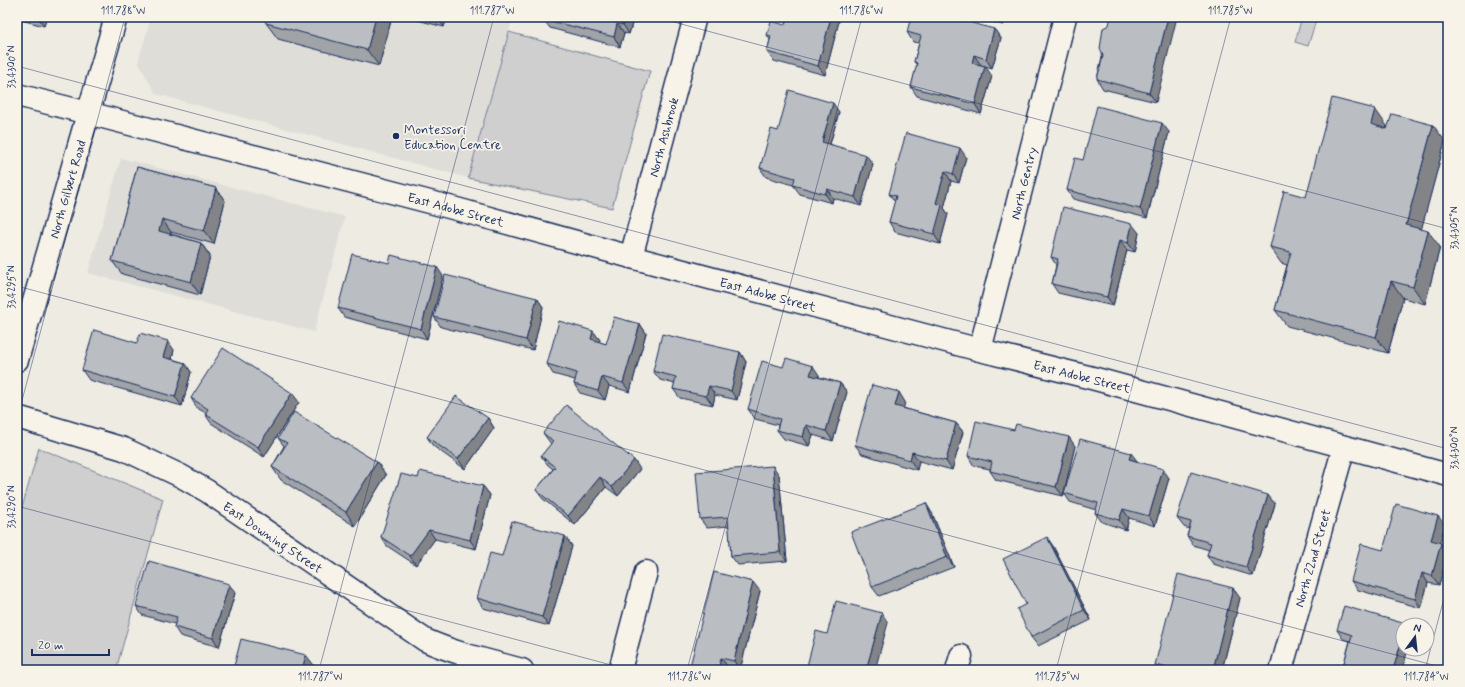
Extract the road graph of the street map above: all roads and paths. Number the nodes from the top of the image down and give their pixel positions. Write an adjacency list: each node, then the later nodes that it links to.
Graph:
1 (116, 17): 5 (street, North Gilbert Road)
2 (695, 17): 6 (street, North Ashbrook)
3 (1065, 17): 7 (street, North Gentry)
4 (17, 96): 5 (street, East Adobe Street)
5 (88, 113): 6 (street, East Adobe Street); 8 (street, North Gilbert Road)
6 (630, 257): 7 (street, East Adobe Street)
7 (980, 350): 10 (street, East Adobe Street)
8 (17, 360)
9 (17, 417): 13 (street, East Downing Street)
10 (1344, 447): 11 (street, East Adobe Street); 15 (street, North 22nd Street)
11 (1448, 475)
12 (646, 572): 14 (street)
13 (522, 670)
14 (620, 670)
15 (1281, 670)

